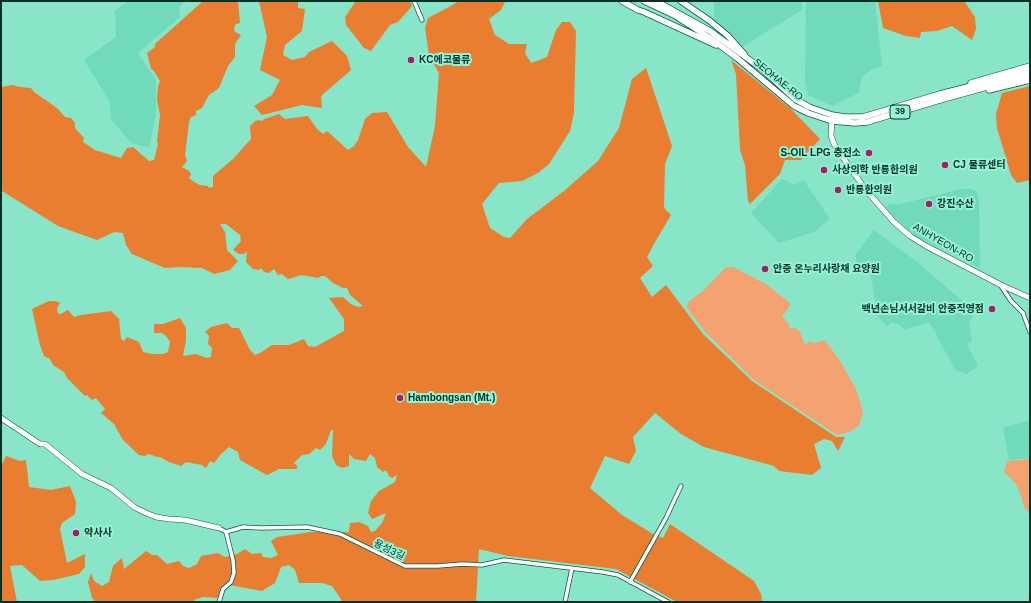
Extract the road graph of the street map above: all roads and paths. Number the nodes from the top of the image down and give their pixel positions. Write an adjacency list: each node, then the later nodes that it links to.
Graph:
1 (414, 1): 6 (street)
2 (622, 1): 7 (main road)
3 (644, 1): 7 (main road, SEOHAE-RO / 39)
4 (656, 1): 8 (main road, SEOHAE-RO / 39)
5 (680, 1): 8 (main road)
6 (422, 20)
7 (725, 50): 15 (main road, SEOHAE-RO / 39)
8 (748, 59): 15 (main road, SEOHAE-RO / 39)
9 (1030, 66): 13 (main road)
10 (1030, 71): 13 (main road, SEOHAE-RO / 39)
11 (1030, 75): 14 (main road, SEOHAE-RO / 39)
12 (1030, 80): 14 (main road)
13 (940, 94): 15 (main road, SEOHAE-RO / 39)
14 (967, 94): 15 (main road, SEOHAE-RO / 39)
15 (832, 118): 16 (main road, ANHYEON-RO)
16 (1001, 285): 17 (main road, ANHYEON-RO); 18 (street)
17 (1030, 298)
18 (1030, 332)
19 (1, 418): 21 (main road)
20 (682, 486): 24 (street)
21 (219, 528): 22 (street)
22 (226, 532): 23 (street, 용성3길); 25 (street)
23 (572, 568): 24 (street, 용성3길); 26 (street)
24 (630, 582): 27 (street, 용성3길)
25 (219, 602)
26 (565, 602)
27 (668, 602)

